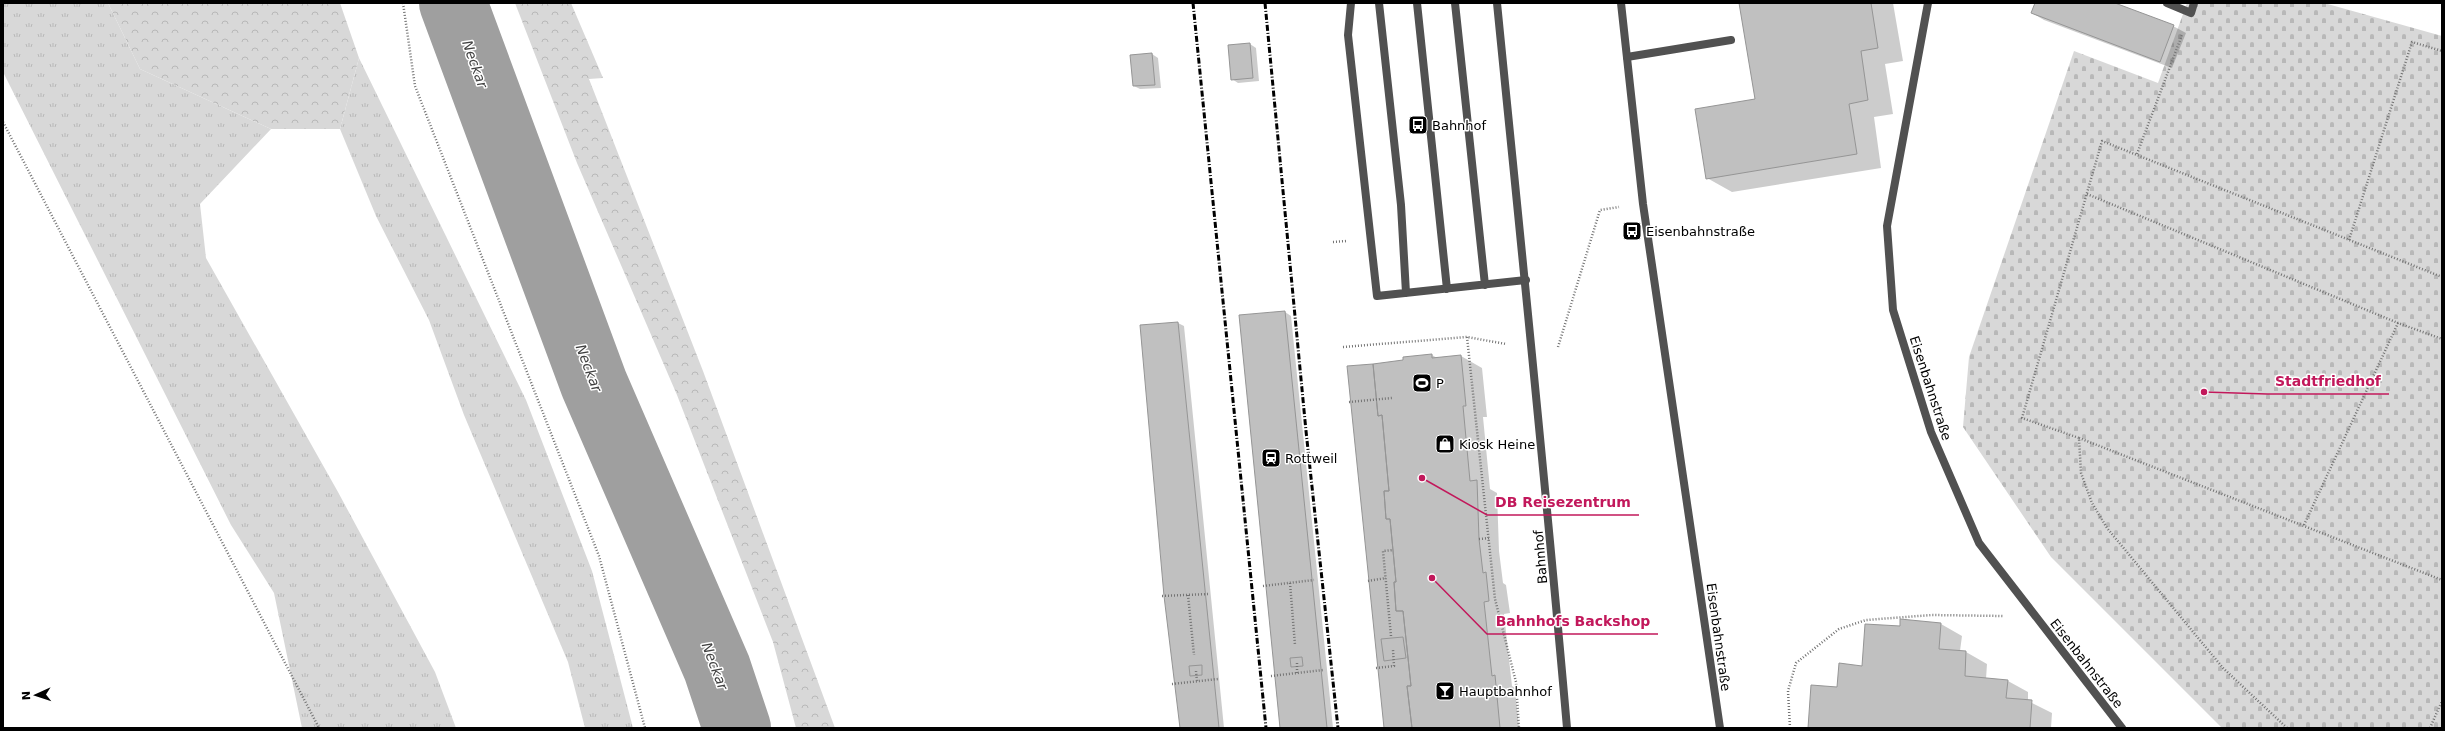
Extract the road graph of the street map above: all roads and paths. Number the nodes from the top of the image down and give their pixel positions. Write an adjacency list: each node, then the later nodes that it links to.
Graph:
1 (403, 3): 63 (path)
2 (1351, 3): 24 (street)
3 (1379, 3): 24 (street)
4 (1416, 3): 23 (street)
5 (1455, 3): 22 (street)
6 (1497, 3): 21 (street, Bahnhof)
7 (1621, 3): 14 (street, Eisenbahnstraße)
8 (1928, 3): 47 (street, Eisenbahnstraße)
9 (2167, 3): 11 (street)
10 (2194, 3): 11 (street)
11 (2191, 12): 16 (path)
12 (1730, 40): 14 (street)
13 (2442, 52): 19 (path)
14 (1627, 57): 66 (street, Eisenbahnstraße)
15 (3, 122): 62 (path)
16 (2137, 154): 17 (path); 19 (path)
17 (2087, 194): 25 (path); 33 (path)
18 (1616, 208): 29 (path)
19 (2349, 240): 20 (path)
20 (2442, 277)
21 (1526, 280): 22 (street); 30 (street, Bahnhof)
22 (1485, 284): 23 (street)
23 (1448, 289): 24 (street)
24 (1406, 293)
25 (2398, 322): 27 (path); 34 (path)
26 (1466, 336): 28 (path); 30 (path); 35 (path)
27 (2442, 340)
28 (1343, 347)
29 (1557, 348)
30 (1531, 349): 65 (street, Bahnhof)
31 (1392, 398): 32 (path)
32 (1349, 402)
33 (2079, 438): 34 (path); 69 (path)
34 (2304, 525): 40 (path)
35 (1490, 538): 36 (path); 64 (path)
36 (1479, 539)
37 (1393, 550): 38 (path)
38 (1386, 578): 41 (path); 48 (path)
39 (1314, 580): 42 (path)
40 (2442, 580)
41 (1368, 581)
42 (1290, 583): 43 (path); 49 (path)
43 (1263, 586)
44 (1209, 594): 45 (path)
45 (1188, 595): 46 (path); 51 (path)
46 (1162, 596)
47 (2036, 617): 67 (path); 68 (street, Eisenbahnstraße)
48 (1391, 636)
49 (1295, 645)
50 (1393, 650): 53 (path)
51 (1194, 655)
52 (1297, 663): 56 (path)
53 (1376, 668)
54 (1323, 670): 56 (path)
55 (1196, 671): 59 (path)
56 (1297, 673): 57 (path)
57 (1272, 676)
58 (1218, 679): 59 (path)
59 (1197, 681): 60 (path)
60 (1172, 684)
61 (2442, 701): 70 (path)
62 (319, 728)
63 (645, 728)
64 (1519, 728)
65 (1567, 728)
66 (1720, 728)
67 (1790, 728)
68 (2122, 728)
69 (2287, 728)
70 (2430, 728)

